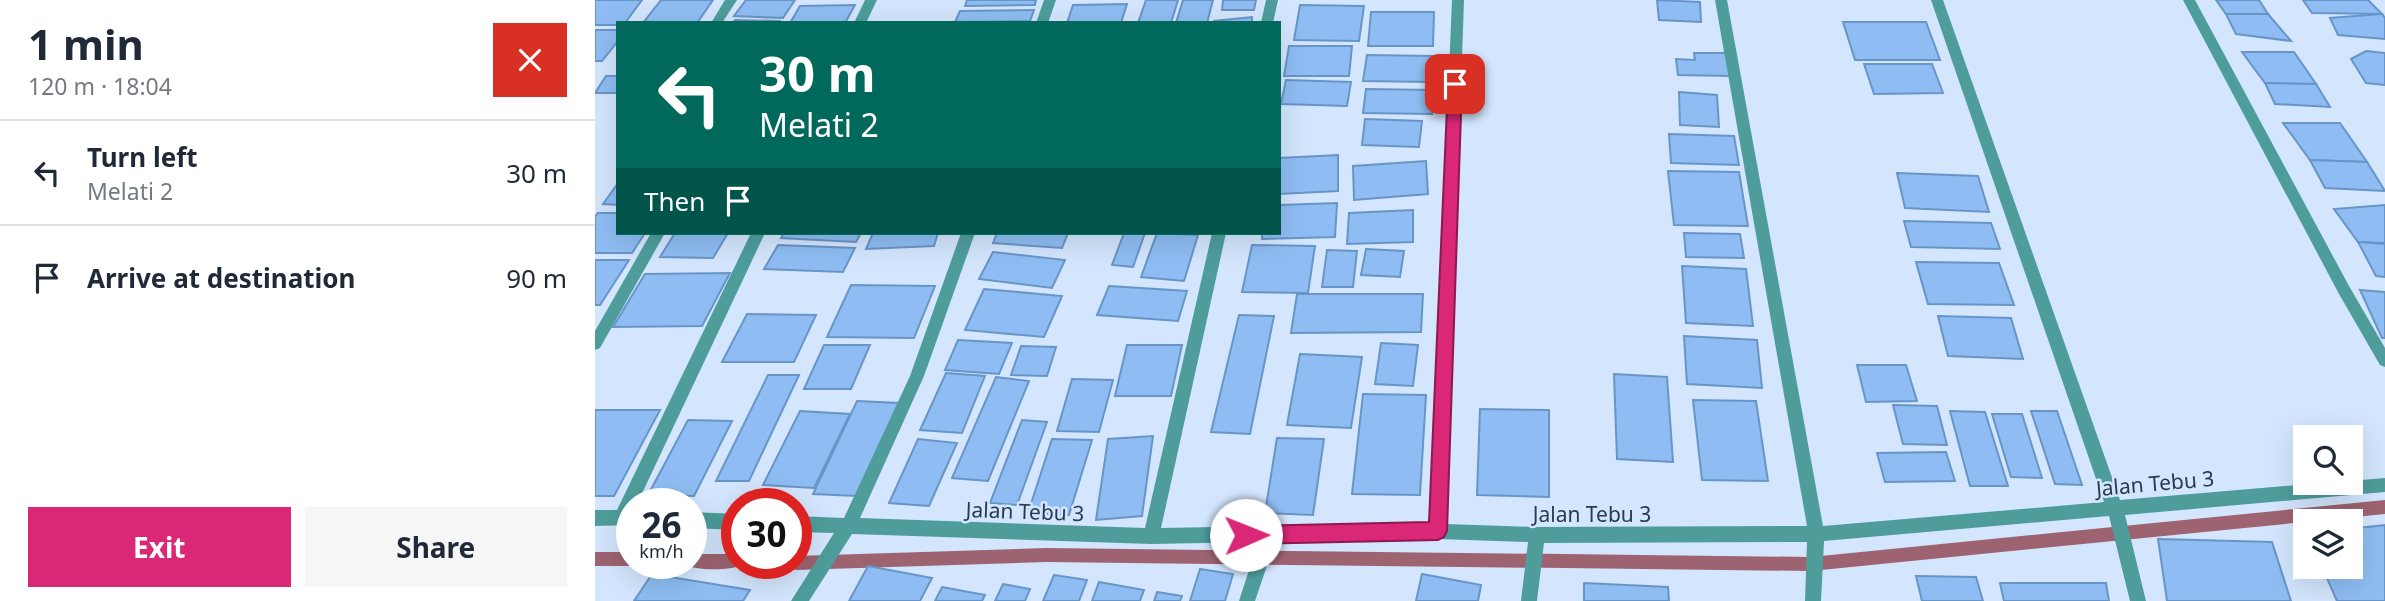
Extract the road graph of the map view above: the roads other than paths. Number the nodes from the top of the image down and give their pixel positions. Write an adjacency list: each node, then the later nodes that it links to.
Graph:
1 (731, 0): 9 (street)
2 (871, 0): 10 (street)
3 (1050, 0): 11 (street)
4 (1272, 0): 12 (street)
5 (1458, 0): 26 (street)
6 (1721, 0): 28 (street)
7 (1937, 0): 21 (street)
8 (2189, 0): 18 (street)
9 (717, 21)
10 (861, 21)
11 (1043, 21)
12 (1267, 21)
13 (657, 235): 17 (street)
14 (757, 235): 20 (street)
15 (967, 235): 25 (street)
16 (1219, 235): 27 (street)
17 (595, 344)
18 (2385, 361)
19 (2385, 485): 21 (street, Jalan Tebu 3)
20 (641, 488)
21 (2116, 514): 28 (street, Jalan Tebu 3); 35 (street)
22 (595, 517): 23 (street)
23 (616, 518)
24 (812, 525): 25 (street, Jalan Tebu 3)
25 (848, 526): 27 (street, Jalan Tebu 3); 34 (street)
26 (1438, 531): 29 (street, Jalan Tebu 3); 30 (street, Jalan Tebu 3)
27 (1151, 536): 30 (street, Jalan Tebu 3)
28 (1816, 539): 29 (street, Jalan Tebu 3); 33 (street)
29 (1536, 540): 31 (street)
30 (1267, 542): 32 (street)
31 (1531, 593)
32 (1249, 594)
33 (1814, 596)
34 (799, 601)
35 (2138, 601)

